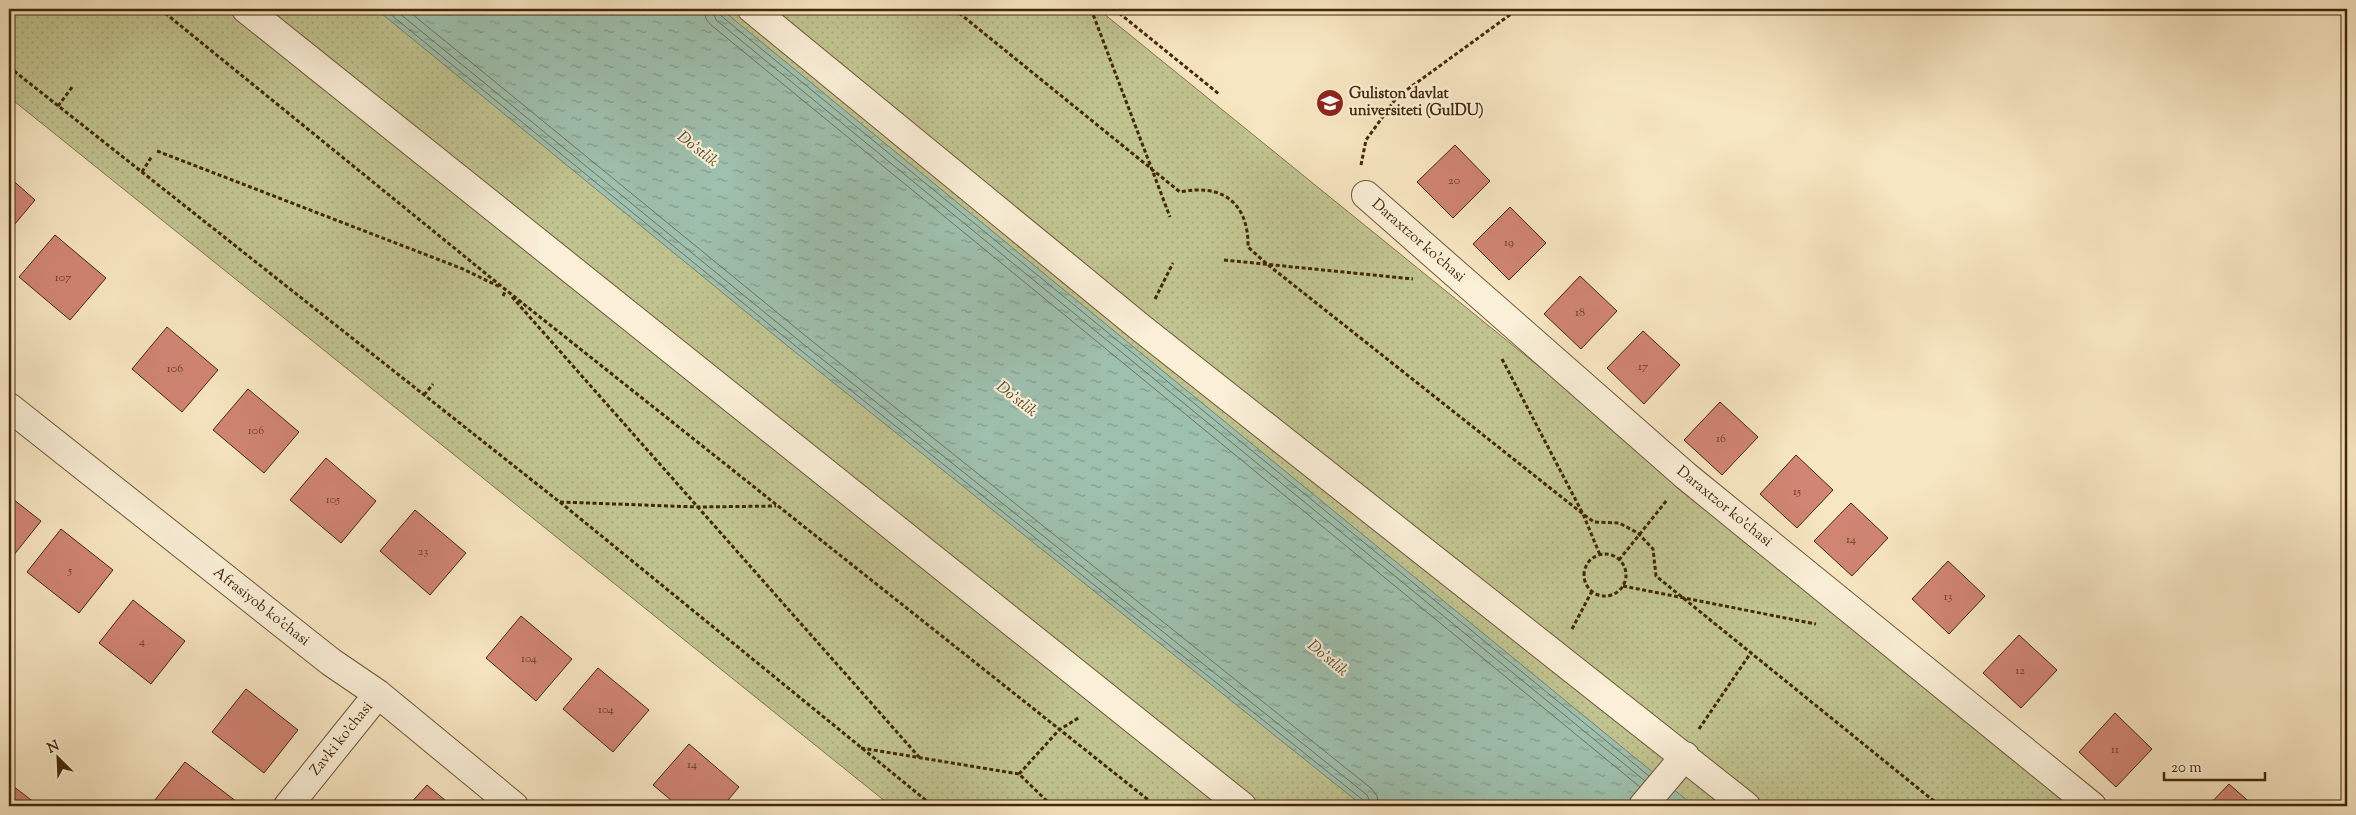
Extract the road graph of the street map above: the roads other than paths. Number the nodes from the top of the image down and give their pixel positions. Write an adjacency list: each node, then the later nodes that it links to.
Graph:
1 (246, 9): 9 (street)
2 (752, 9): 6 (street)
3 (1366, 195): 12 (street, Daraxtzor ko'chasi)
4 (9, 407): 5 (street, Afrasiyob ko'chasi)
5 (378, 694): 7 (street, Zavki ko'chasi); 8 (street, Afrasiyob ko'chasi)
6 (1685, 756): 10 (street); 11 (street)
7 (288, 806)
8 (514, 806)
9 (1242, 806)
10 (1643, 806)
11 (1746, 806)
12 (2092, 806)

